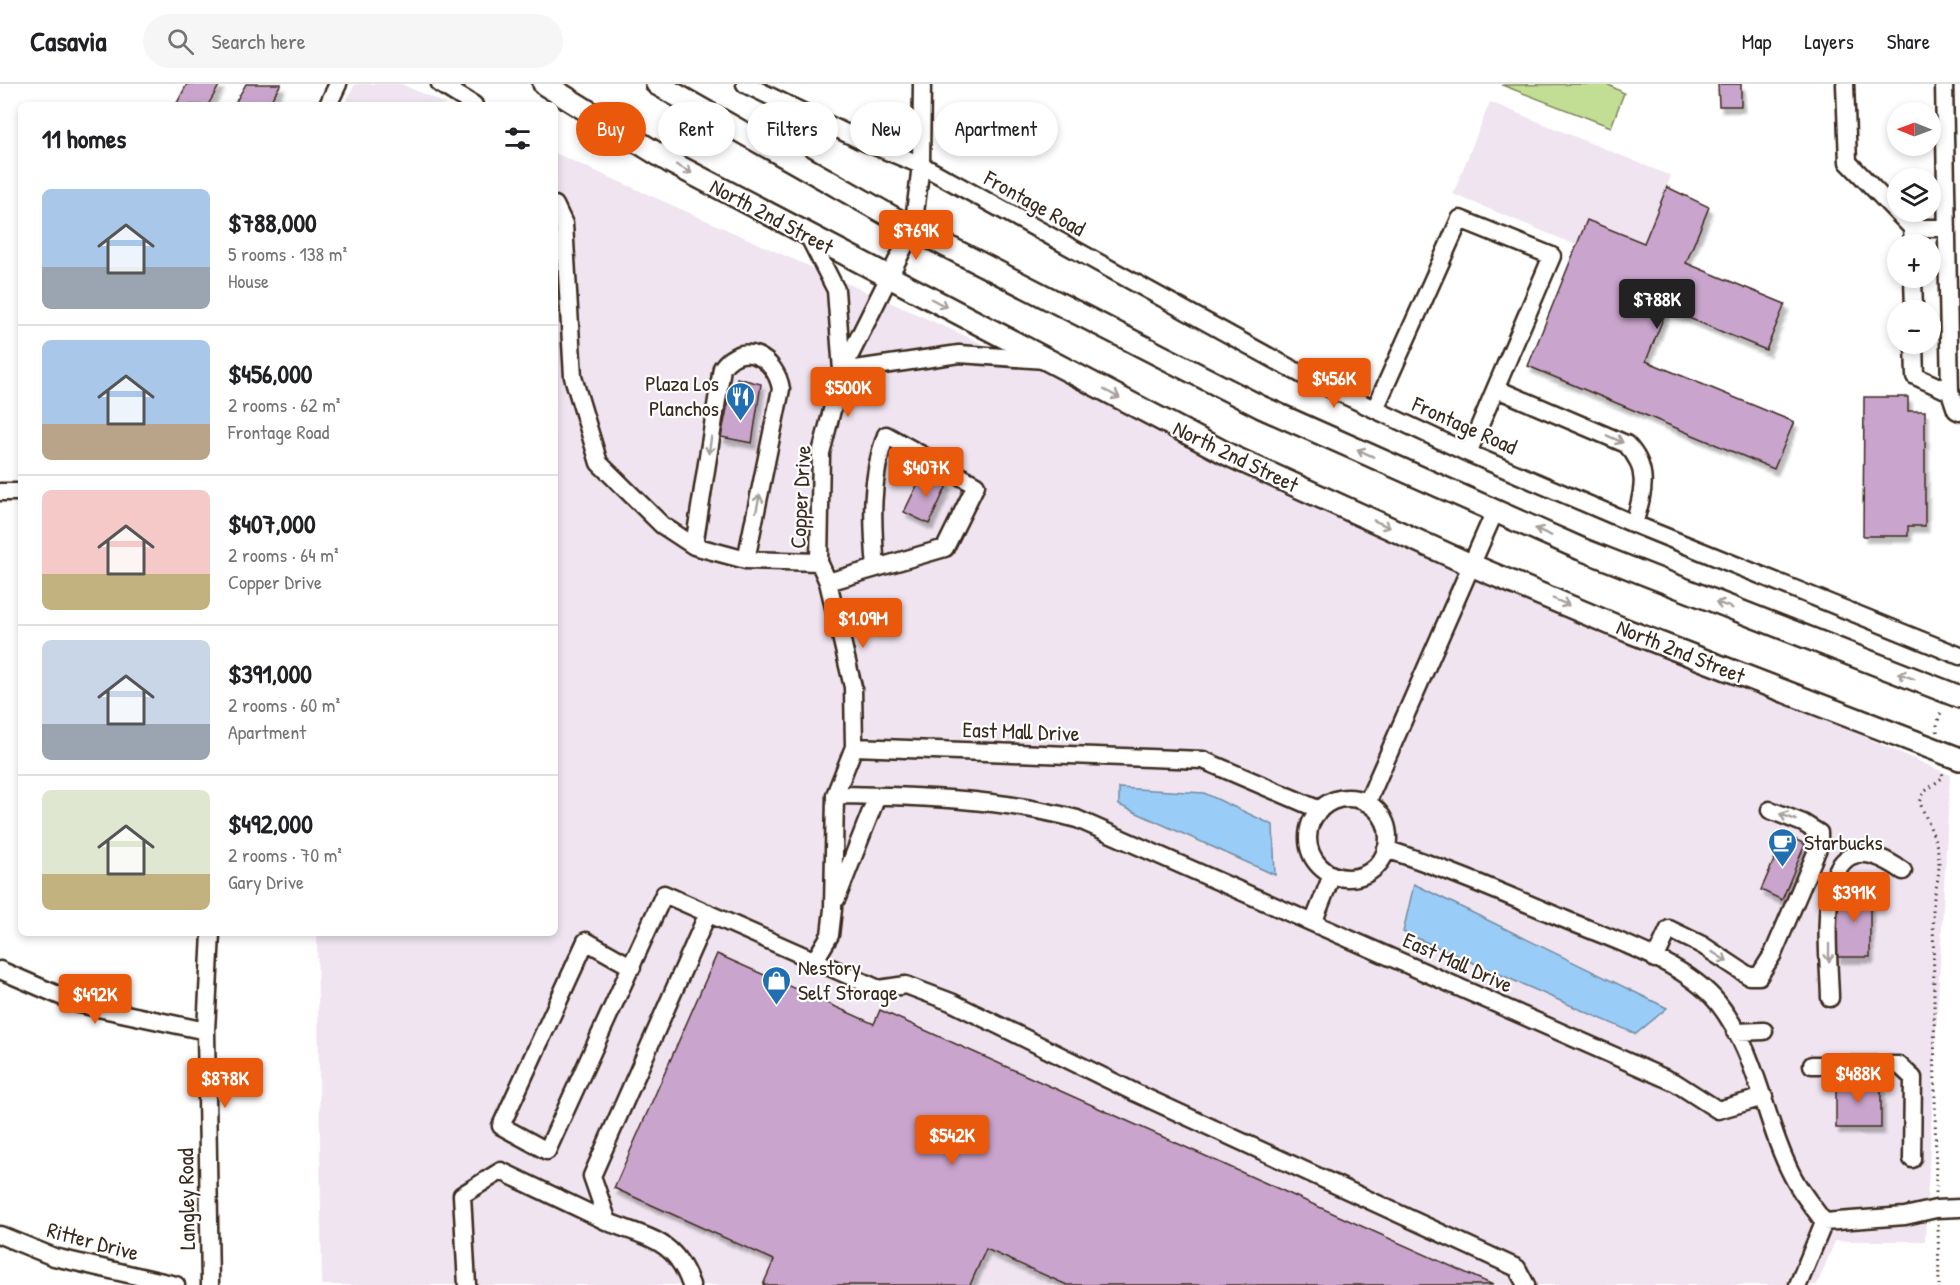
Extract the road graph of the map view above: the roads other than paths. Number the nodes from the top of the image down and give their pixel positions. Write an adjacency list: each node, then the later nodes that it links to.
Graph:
1 (338, 84): 9 (street)
2 (440, 84): 10 (street)
3 (544, 84): 17 (main road, North 2nd Street, one-way to 17)
4 (657, 84): 14 (main road)
5 (745, 84): 11 (street, Frontage Road)
6 (922, 84): 11 (street, Copper Drive)
7 (1845, 84): 15 (street)
8 (1944, 84): 13 (street)
9 (329, 102)
10 (469, 102)
11 (921, 165): 14 (street, Copper Drive); 24 (street, Frontage Road)
12 (558, 211): 31 (street)
13 (1947, 228): 16 (street); 23 (street)
14 (913, 229): 18 (street, Copper Drive); 29 (main road, one-way to 14)
15 (1910, 234)
16 (1921, 234)
17 (808, 235): 18 (main road, North 2nd Street); 21 (street)
18 (888, 276): 20 (main road, North 2nd Street, one-way to 20); 21 (street, Copper Drive)
19 (1914, 354): 23 (street)
20 (1048, 360): 21 (street); 34 (main road, North 2nd Street, one-way to 34)
21 (842, 370): 33 (street, Copper Drive)
22 (1497, 388): 24 (street); 26 (street); 30 (street, one-way to 30)
23 (1950, 392): 25 (street)
24 (1375, 409): 26 (street, Frontage Road)
25 (1960, 412)
26 (1468, 453): 30 (street, Frontage Road)
27 (0, 492): 28 (street)
28 (18, 492)
29 (1495, 511): 34 (street); 38 (main road, one-way to 29)
30 (1634, 524): 37 (street, Frontage Road)
31 (694, 546): 32 (street); 32 (street, one-way to 31)
32 (746, 560): 33 (street)
33 (819, 562): 36 (street, Copper Drive)
34 (1471, 565): 40 (main road, North 2nd Street, one-way to 40); 43 (street)
35 (876, 568): 35 (street); 36 (street)
36 (828, 582): 39 (street, Copper Drive)
37 (1960, 656)
38 (1954, 695)
39 (854, 747): 41 (street); 44 (street, East Mall Drive)
40 (1960, 759)
41 (835, 795): 42 (street, East Mall Drive); 49 (street)
42 (877, 796): 49 (street); 51 (street, East Mall Drive)
43 (1367, 803): 44 (street); 46 (street)
44 (1320, 810): 48 (street)
45 (1770, 810): 53 (street, one-way to 45)
46 (1386, 849): 48 (street); 53 (street)
47 (1903, 871): 57 (street, one-way to 57)
48 (1332, 875): 51 (street)
49 (833, 909): 54 (street)
50 (708, 913): 54 (street); 55 (street); 65 (street)
51 (1313, 923): 62 (street, East Mall Drive)
52 (211, 936): 58 (street, Langley Road)
53 (1655, 959): 60 (street)
54 (814, 960): 72 (street)
55 (632, 967): 55 (street)
56 (0, 970): 58 (street)
57 (1830, 998)
58 (206, 1031): 69 (street, Langley Road)
59 (1764, 1031): 60 (street)
60 (1735, 1032): 62 (street)
61 (1812, 1065): 63 (street)
62 (1764, 1097): 66 (street)
63 (1912, 1159)
64 (1960, 1208): 66 (street)
65 (608, 1222): 70 (street); 71 (street)
66 (1824, 1222): 73 (street)
67 (0, 1235): 68 (street, Ritter Drive)
68 (176, 1285)
69 (210, 1285)
70 (467, 1285)
71 (691, 1285)
72 (1526, 1285)
73 (1798, 1285)

